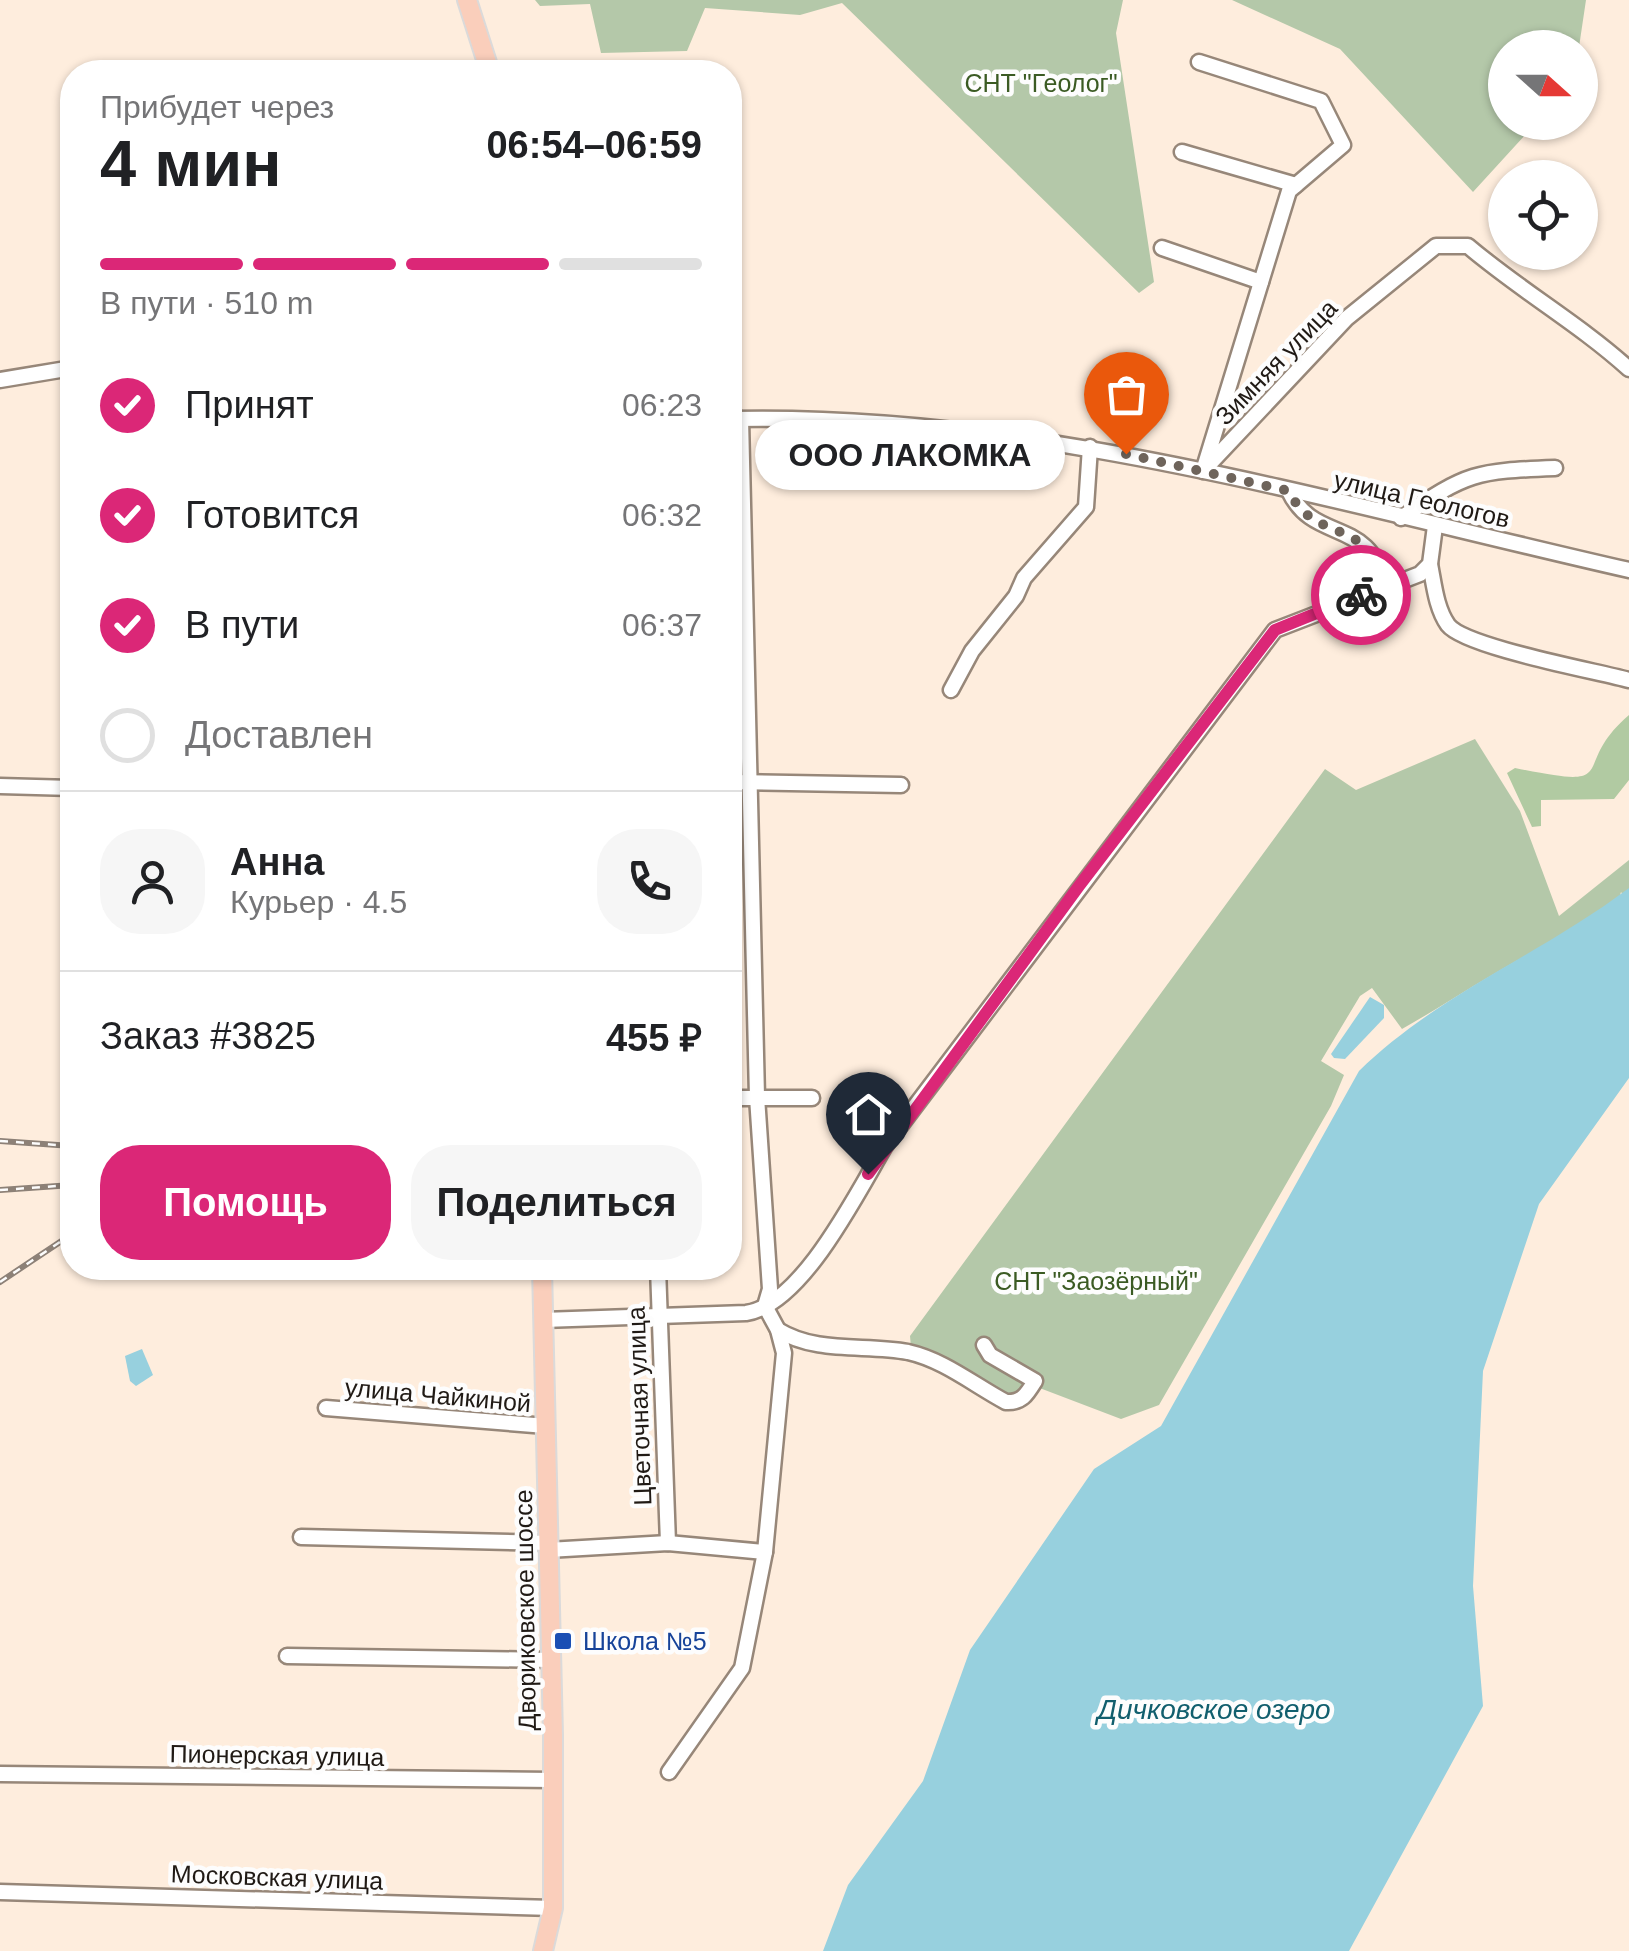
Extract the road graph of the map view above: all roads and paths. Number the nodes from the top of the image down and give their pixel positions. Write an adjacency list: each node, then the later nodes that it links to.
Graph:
1 (467, 0): 2 (main road)
2 (486, 60)
3 (1199, 62): 5 (street, Зимняя улица)
4 (1182, 152): 5 (street)
5 (1296, 184): 7 (street, Зимняя улица)
6 (1162, 248): 7 (street)
7 (1261, 282): 14 (street, Зимняя улица)
8 (1629, 369): 14 (street, Зимняя улица)
9 (60, 370): 10 (street)
10 (0, 380)
11 (742, 419): 12 (street, улица Геологов)
12 (1090, 447): 14 (street, улица Геологов); 23 (street)
13 (1555, 468): 16 (street)
14 (1203, 471): 15 (street, улица Геологов)
15 (1289, 491): 16 (street, улица Геологов); 21 (street)
16 (1402, 518): 17 (street, улица Геологов)
17 (1435, 526): 18 (street); 19 (street, улица Геологов)
18 (1430, 564): 21 (street); 22 (street)
19 (1629, 570)
20 (742, 588): 25 (street)
21 (1386, 588): 34 (street)
22 (1629, 680)
23 (951, 690)
24 (742, 782): 25 (street)
25 (750, 782): 26 (street); 30 (street)
26 (901, 784)
27 (0, 786): 28 (street)
28 (60, 788)
29 (742, 1098): 30 (street)
30 (757, 1098): 31 (street); 34 (street)
31 (812, 1098)
32 (542, 1280): 36 (main road, Двориковское шоссе)
33 (658, 1280): 35 (street, Цветочная улица)
34 (765, 1306): 35 (street); 37 (street)
35 (659, 1316): 36 (street); 42 (street, Цветочная улица)
36 (543, 1320): 40 (main road, Двориковское шоссе)
37 (778, 1330): 38 (street); 44 (street)
38 (984, 1345)
39 (326, 1408): 40 (street, улица Чайкиной)
40 (546, 1426): 43 (main road, Двориковское шоссе)
41 (301, 1537): 43 (street)
42 (668, 1543): 43 (street); 44 (street)
43 (548, 1547): 46 (main road, Двориковское шоссе)
44 (764, 1552): 47 (street)
45 (287, 1656): 46 (street)
46 (551, 1660): 49 (main road, Двориковское шоссе)
47 (669, 1772)
48 (0, 1774): 49 (street, Пионерская улица)
49 (552, 1780): 51 (main road, Двориковское шоссе)
50 (0, 1892): 51 (street, Московская улица)
51 (553, 1908): 52 (main road, Двориковское шоссе)
52 (547, 1949)

